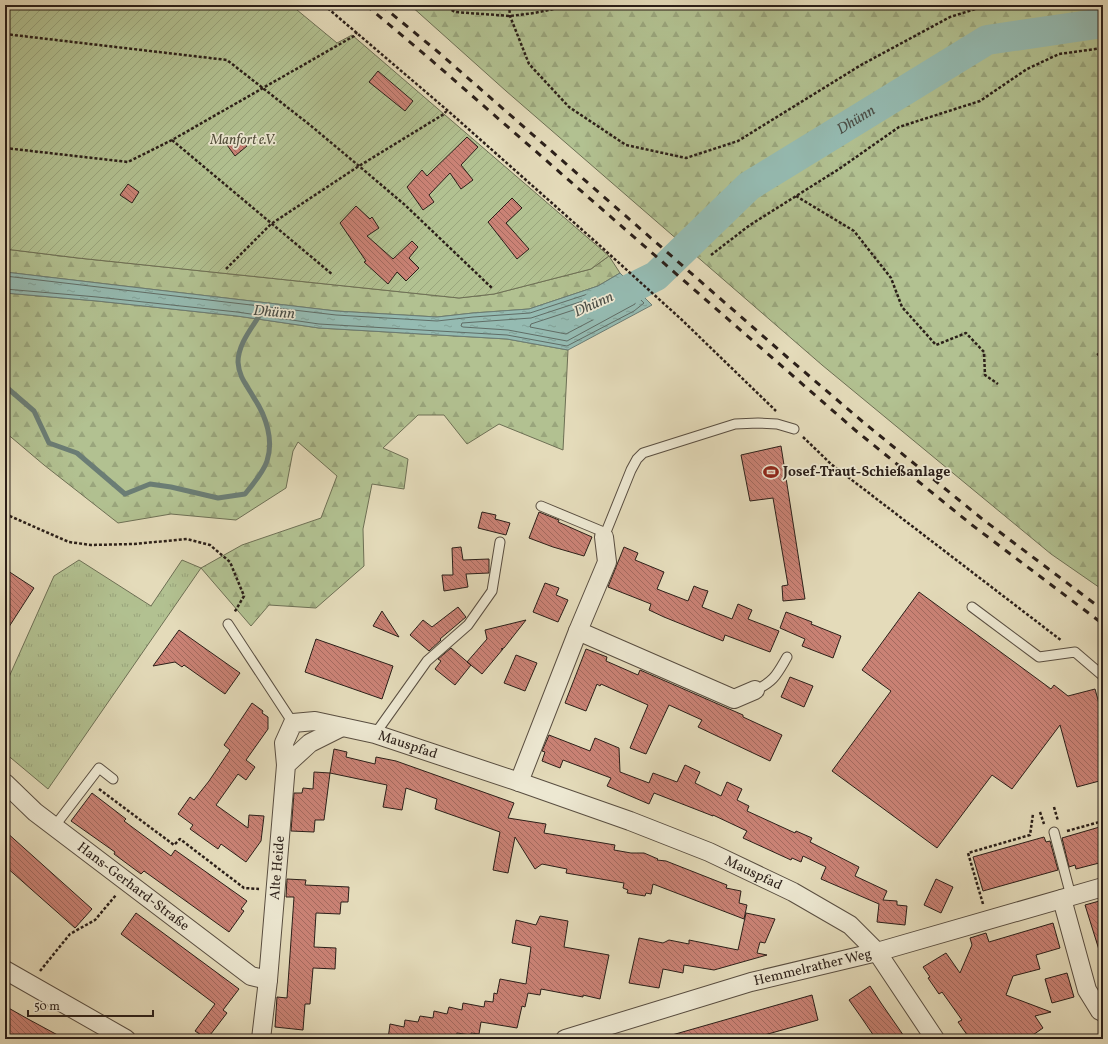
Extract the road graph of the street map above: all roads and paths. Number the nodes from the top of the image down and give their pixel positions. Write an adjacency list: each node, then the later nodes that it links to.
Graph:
1 (324, 5): 7 (path)
2 (443, 5): 6 (path)
3 (509, 5): 6 (path)
4 (574, 5): 6 (path)
5 (988, 5): 6 (path)
6 (510, 16)
7 (358, 32): 10 (path); 11 (path)
8 (5, 34): 10 (path)
9 (1103, 48): 15 (path)
10 (263, 88): 12 (path); 14 (path)
11 (447, 110): 14 (path); 24 (path)
12 (172, 140): 13 (path); 16 (path)
13 (5, 148)
14 (359, 166): 16 (path); 20 (path)
15 (796, 196): 17 (path); 23 (path)
16 (271, 224): 18 (path); 19 (path)
17 (711, 255)
18 (226, 269)
19 (332, 275)
20 (493, 289)
21 (1103, 351): 22 (path)
22 (1097, 355)
23 (998, 384)
24 (794, 429): 27 (lane); 32 (path)
25 (542, 506): 27 (lane)
26 (5, 514): 30 (path)
27 (605, 535): 31 (street)
28 (500, 542): 38 (lane)
29 (972, 607): 32 (lane)
30 (228, 624): 36 (lane)
31 (578, 631): 35 (street); 41 (street)
32 (1075, 652): 34 (lane)
33 (787, 657): 35 (lane)
34 (1103, 676)
35 (755, 690)
36 (293, 723): 37 (street, Mauspfad); 39 (street)
37 (342, 726): 38 (street, Mauspfad); 39 (street)
38 (375, 734): 41 (street, Mauspfad)
39 (286, 765): 50 (street, Alte Heide)
40 (113, 779): 46 (lane)
41 (519, 782): 53 (street, Mauspfad)
42 (5, 783): 46 (street, Hans-Gerhard-Straße)
43 (98, 788): 50 (path)
44 (1033, 814): 52 (path)
45 (1103, 822): 47 (path)
46 (54, 827): 48 (street, Hans-Gerhard-Straße)
47 (1058, 832): 51 (lane)
48 (126, 882): 55 (street, Hans-Gerhard-Straße); 56 (path)
49 (1103, 887): 51 (street, Hemmelrather Weg)
50 (275, 890): 55 (street, Alte Heide)
51 (1066, 897): 52 (street, Hemmelrather Weg); 57 (street)
52 (988, 920): 53 (street, Hemmelrather Weg)
53 (877, 952): 60 (street, Hemmelrather Weg); 61 (street, Mauspfad)
54 (5, 970): 56 (street)
55 (268, 980): 59 (street, Alte Heide)
56 (29, 984): 58 (street)
57 (1100, 1011)
58 (126, 1039)
59 (261, 1039)
60 (565, 1039)
61 (935, 1039)

